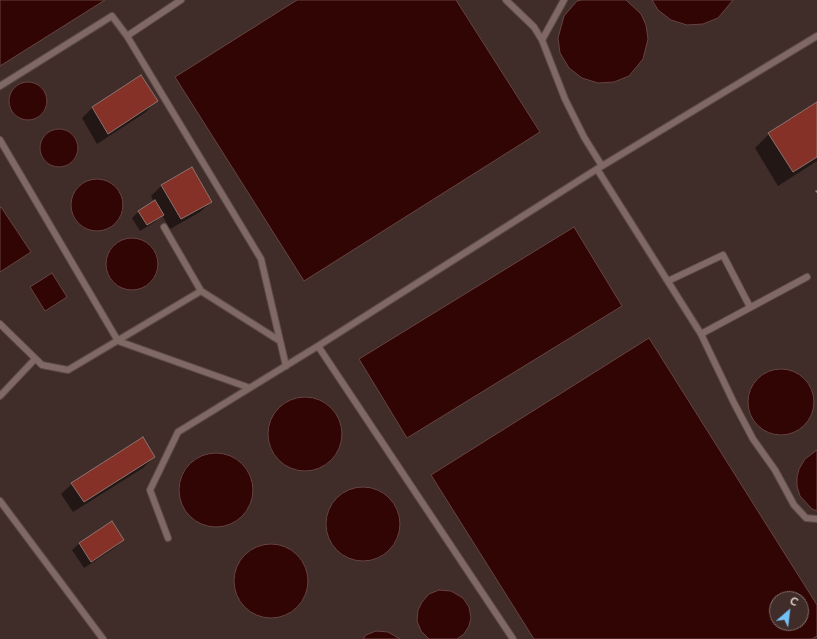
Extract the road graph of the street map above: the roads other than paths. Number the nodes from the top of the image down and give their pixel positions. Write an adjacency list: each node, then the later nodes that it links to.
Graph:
1 (182, 0): 4 (lane)
2 (506, 0): 6 (lane)
3 (564, 0): 6 (lane)
4 (127, 36): 7 (lane); 18 (lane)
5 (817, 36): 9 (lane)
6 (542, 40): 9 (lane)
7 (0, 86)
8 (0, 140): 17 (lane)
9 (599, 168): 12 (lane); 19 (lane)
10 (164, 228): 13 (lane)
11 (807, 277): 14 (lane)
12 (668, 281): 14 (lane); 16 (lane)
13 (201, 291): 17 (lane); 18 (lane)
14 (750, 307): 16 (lane)
15 (0, 324): 20 (lane)
16 (701, 334): 25 (lane)
17 (118, 341): 20 (lane); 22 (lane)
18 (280, 341): 21 (lane)
19 (318, 346): 21 (lane); 28 (lane)
20 (35, 359): 23 (lane)
21 (286, 366): 22 (lane)
22 (250, 388): 26 (lane)
23 (0, 396)
24 (0, 501): 27 (lane)
25 (817, 519)
26 (168, 538)
27 (103, 639)
28 (513, 639)

